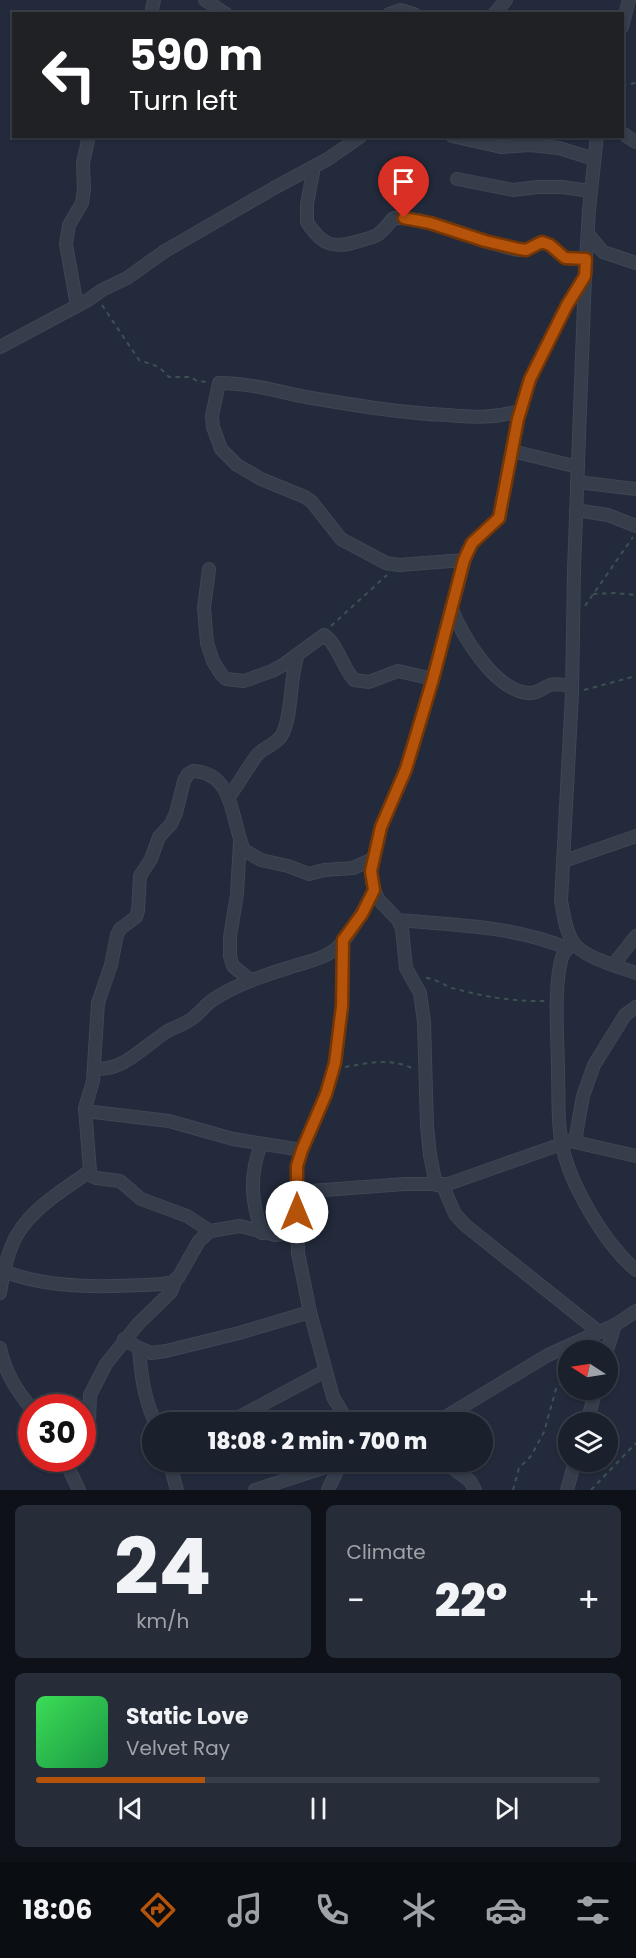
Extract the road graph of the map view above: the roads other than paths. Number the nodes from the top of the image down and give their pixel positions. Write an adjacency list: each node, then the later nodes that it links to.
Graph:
1 (205, 0): 4 (street)
2 (506, 0): 5 (street)
3 (629, 0): 6 (street)
4 (223, 12)
5 (496, 12)
6 (624, 19)
7 (89, 138): 19 (street)
8 (359, 138): 12 (street)
9 (459, 138): 11 (street)
10 (597, 138): 11 (street)
11 (594, 159): 14 (street)
12 (314, 167): 16 (street); 19 (street)
13 (457, 179): 14 (street)
14 (591, 191): 15 (street)
15 (588, 234): 16 (street); 17 (street)
16 (586, 259): 18 (street)
17 (636, 262)
18 (585, 276): 21 (street); 23 (street)
19 (77, 306): 20 (street)
20 (0, 347)
21 (521, 410): 22 (street); 28 (street)
22 (512, 451): 23 (street); 28 (street)
23 (578, 467): 24 (street)
24 (578, 482): 25 (street); 26 (street)
25 (636, 489)
26 (576, 510): 27 (street); 33 (street)
27 (636, 526)
28 (464, 560): 30 (street)
29 (209, 569): 31 (street)
30 (451, 606): 32 (street); 33 (street)
31 (298, 654): 32 (street); 34 (street)
32 (433, 679): 37 (street)
33 (572, 690): 38 (street)
34 (229, 797): 36 (street); 48 (street)
35 (636, 836): 38 (street)
36 (240, 841): 37 (street); 46 (street)
37 (373, 859): 39 (street)
38 (564, 861): 43 (street)
39 (374, 890): 40 (street); 42 (street)
40 (398, 920): 43 (street); 56 (street)
41 (636, 936): 44 (street)
42 (343, 940): 46 (street); 53 (street)
43 (570, 946): 44 (street); 52 (street)
44 (613, 965): 45 (street)
45 (636, 973)
46 (251, 981): 48 (street)
47 (636, 1008): 50 (street)
48 (94, 1068): 49 (street)
49 (85, 1111): 51 (street); 55 (street)
50 (575, 1141): 52 (street); 54 (street)
51 (261, 1144): 53 (street); 60 (street)
52 (561, 1144): 56 (street); 61 (street)
53 (302, 1150): 57 (street)
54 (636, 1156)
55 (90, 1171): 58 (street); 62 (street)
56 (439, 1185): 57 (street); 68 (street)
57 (297, 1192): 59 (street)
58 (210, 1231): 60 (street); 63 (street)
59 (297, 1232): 60 (street); 66 (street)
60 (262, 1233)
61 (636, 1270)
62 (4, 1271): 63 (street); 64 (street)
63 (176, 1280): 69 (street)
64 (0, 1293)
65 (636, 1311): 67 (street)
66 (310, 1312): 72 (street); 73 (street)
67 (615, 1325): 68 (street); 70 (street)
68 (599, 1332): 79 (street)
69 (124, 1339): 72 (street); 75 (street)
70 (611, 1340)
71 (0, 1348): 74 (street)
72 (139, 1348): 76 (street)
73 (325, 1371): 77 (street); 78 (street)
74 (20, 1394)
75 (91, 1394)
76 (150, 1412)
77 (249, 1412)
78 (342, 1412)
79 (454, 1412)
80 (70, 1472): 86 (street)
81 (173, 1472): 87 (street)
82 (312, 1472): 88 (street)
83 (338, 1472): 89 (street)
84 (459, 1472): 90 (street)
85 (573, 1472): 91 (street)
86 (79, 1490)
87 (177, 1490)
88 (255, 1490)
89 (328, 1490)
90 (476, 1490)
91 (567, 1490)

